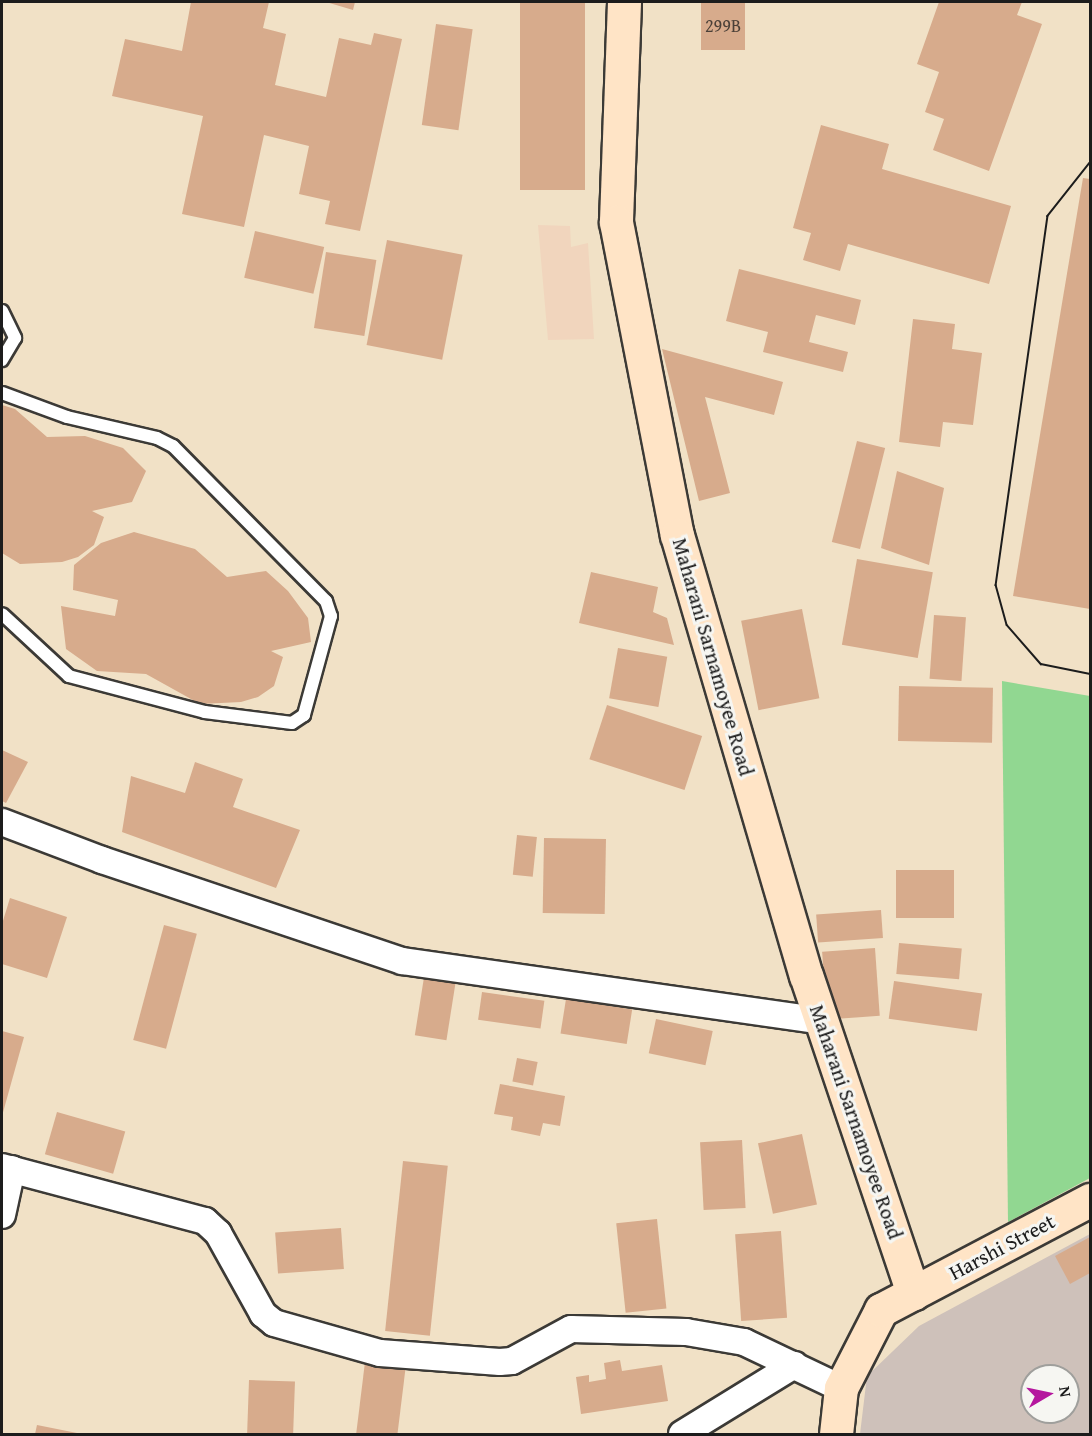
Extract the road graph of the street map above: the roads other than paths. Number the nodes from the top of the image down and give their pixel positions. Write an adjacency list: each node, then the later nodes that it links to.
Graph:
1 (624, 2): 7 (street, Maharani Sarnamoyee Road)
2 (2, 311): 3 (lane)
3 (2, 360)
4 (2, 393): 5 (lane)
5 (2, 615)
6 (2, 822): 7 (street)
7 (822, 1021): 11 (street, Maharani Sarnamoyee Road)
8 (7, 1168): 10 (street); 12 (street)
9 (1090, 1200): 11 (street, Harshi Street)
10 (2, 1215)
11 (913, 1293): 13 (street, Harshi Street)
12 (794, 1365): 13 (street); 14 (street)
13 (841, 1388): 15 (street)
14 (682, 1434)
15 (836, 1434)

